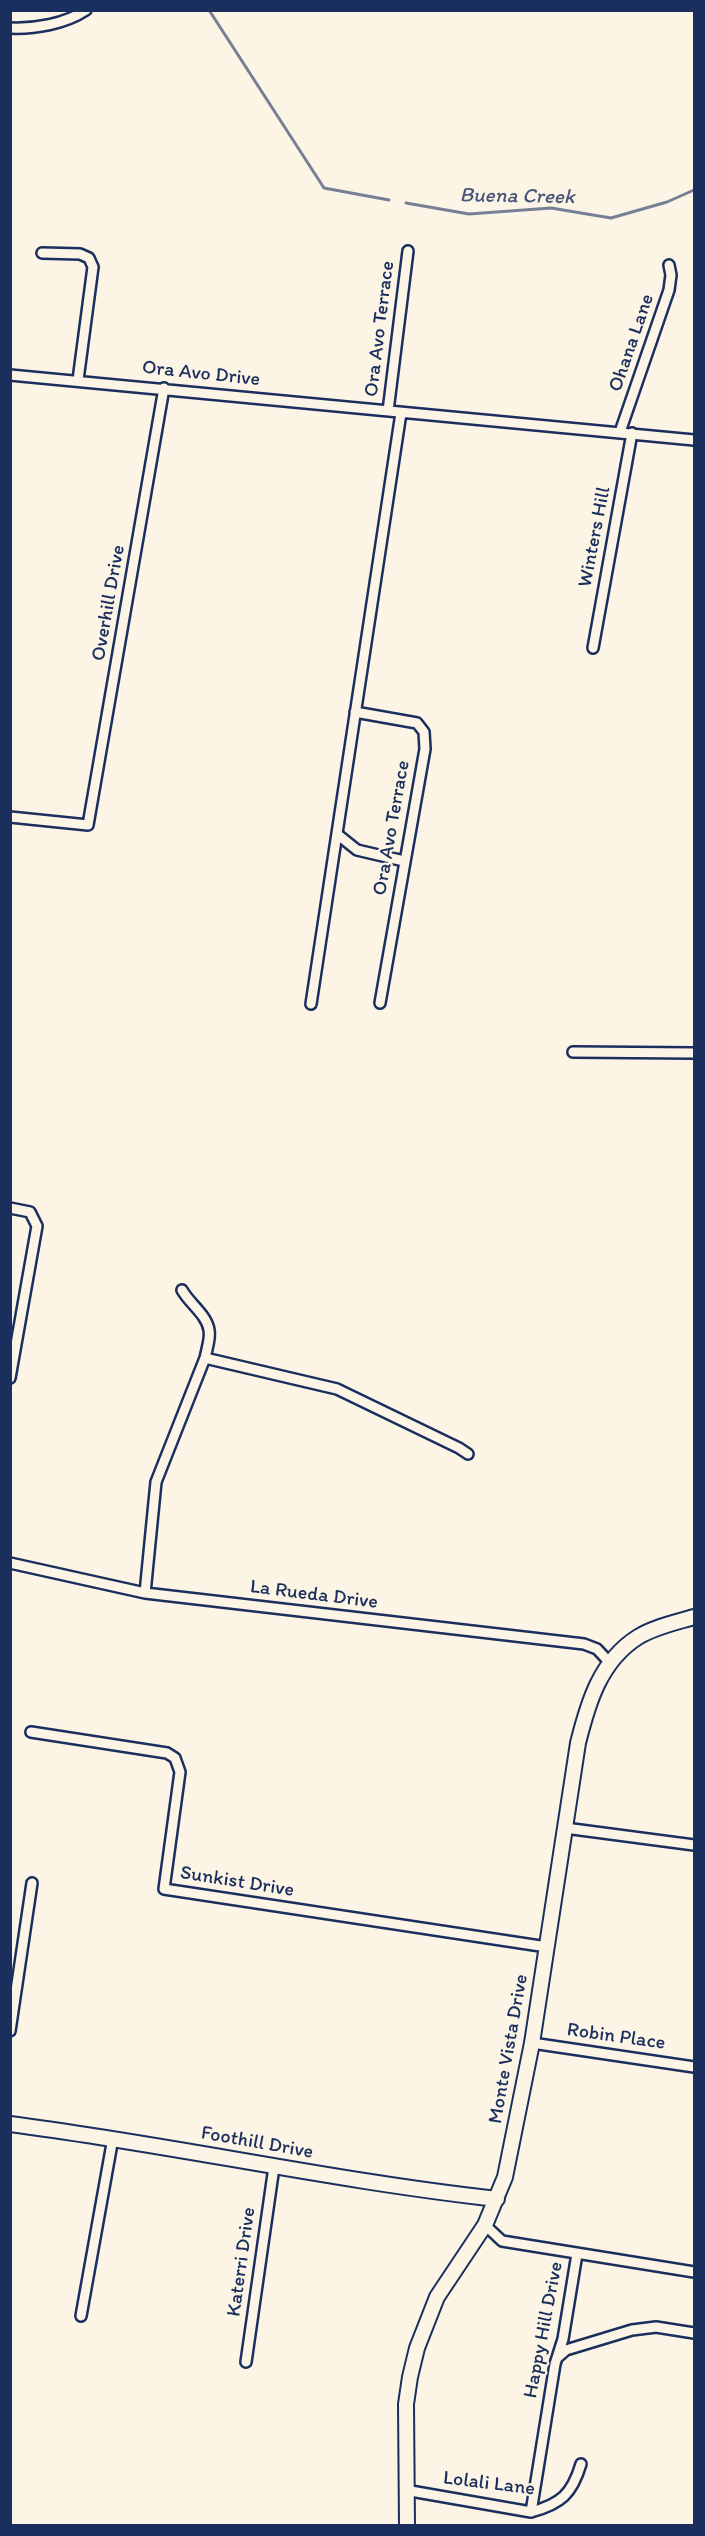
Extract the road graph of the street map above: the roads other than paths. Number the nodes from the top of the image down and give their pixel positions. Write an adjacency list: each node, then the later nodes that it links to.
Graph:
1 (86, 10): 2 (street)
2 (10, 28)
3 (408, 251): 9 (street, Ora Avo Terrace)
4 (42, 253): 7 (street)
5 (669, 265): 11 (street, Ohana Lane)
6 (10, 375): 7 (street, Ora Avo Drive)
7 (78, 380): 8 (street, Ora Avo Drive)
8 (164, 388): 9 (street, Ora Avo Drive); 16 (street, Overhill Drive)
9 (388, 411): 10 (street, Ora Avo Drive)
10 (402, 413): 11 (street); 15 (street, Ora Avo Terrace)
11 (620, 432): 12 (street)
12 (632, 433): 13 (street); 14 (street, Winters Hill)
13 (694, 440)
14 (592, 648)
15 (355, 712): 17 (street, Ora Avo Terrace); 18 (street, Ora Avo Terrace)
16 (10, 817)
17 (337, 834): 18 (street); 20 (street, Ora Avo Terrace)
18 (404, 861): 19 (street, Ora Avo Terrace)
19 (380, 1003)
20 (311, 1004)
21 (573, 1052): 22 (street)
22 (694, 1053)
23 (10, 1208): 26 (street)
24 (182, 1290): 25 (street)
25 (205, 1359): 27 (street); 29 (street)
26 (10, 1378)
27 (468, 1454)
28 (10, 1563): 29 (street, La Rueda Drive)
29 (145, 1593): 31 (street, La Rueda Drive)
30 (694, 1617): 31 (main road, Monte Vista Drive)
31 (610, 1663): 33 (main road, Monte Vista Drive)
32 (31, 1732): 36 (street, Sunkist Drive)
33 (565, 1828): 34 (street); 36 (main road, Monte Vista Drive)
34 (694, 1845)
35 (32, 1883): 37 (street)
36 (547, 1947): 38 (main road, Monte Vista Drive)
37 (10, 2031)
38 (532, 2043): 39 (street, Robin Place); 43 (main road, Monte Vista Drive)
39 (694, 2067)
40 (10, 2124): 41 (main road, Foothill Drive)
41 (113, 2138): 42 (main road, Foothill Drive); 47 (street)
42 (274, 2167): 43 (main road, Foothill Drive); 49 (street, Katerri Drive)
43 (497, 2199): 44 (main road, Monte Vista Drive)
44 (485, 2225): 45 (street, Happy Hill Drive); 52 (main road, Monte Vista Drive)
45 (577, 2254): 46 (street); 50 (street, Happy Hill Drive)
46 (694, 2272)
47 (81, 2316)
48 (694, 2333): 50 (street)
49 (246, 2362)
50 (555, 2364): 53 (street, Happy Hill Drive)
51 (581, 2464): 53 (street, Lolali Lane)
52 (405, 2490): 53 (street, Lolali Lane); 54 (main road, Monte Vista Drive)
53 (531, 2512)
54 (407, 2526)

